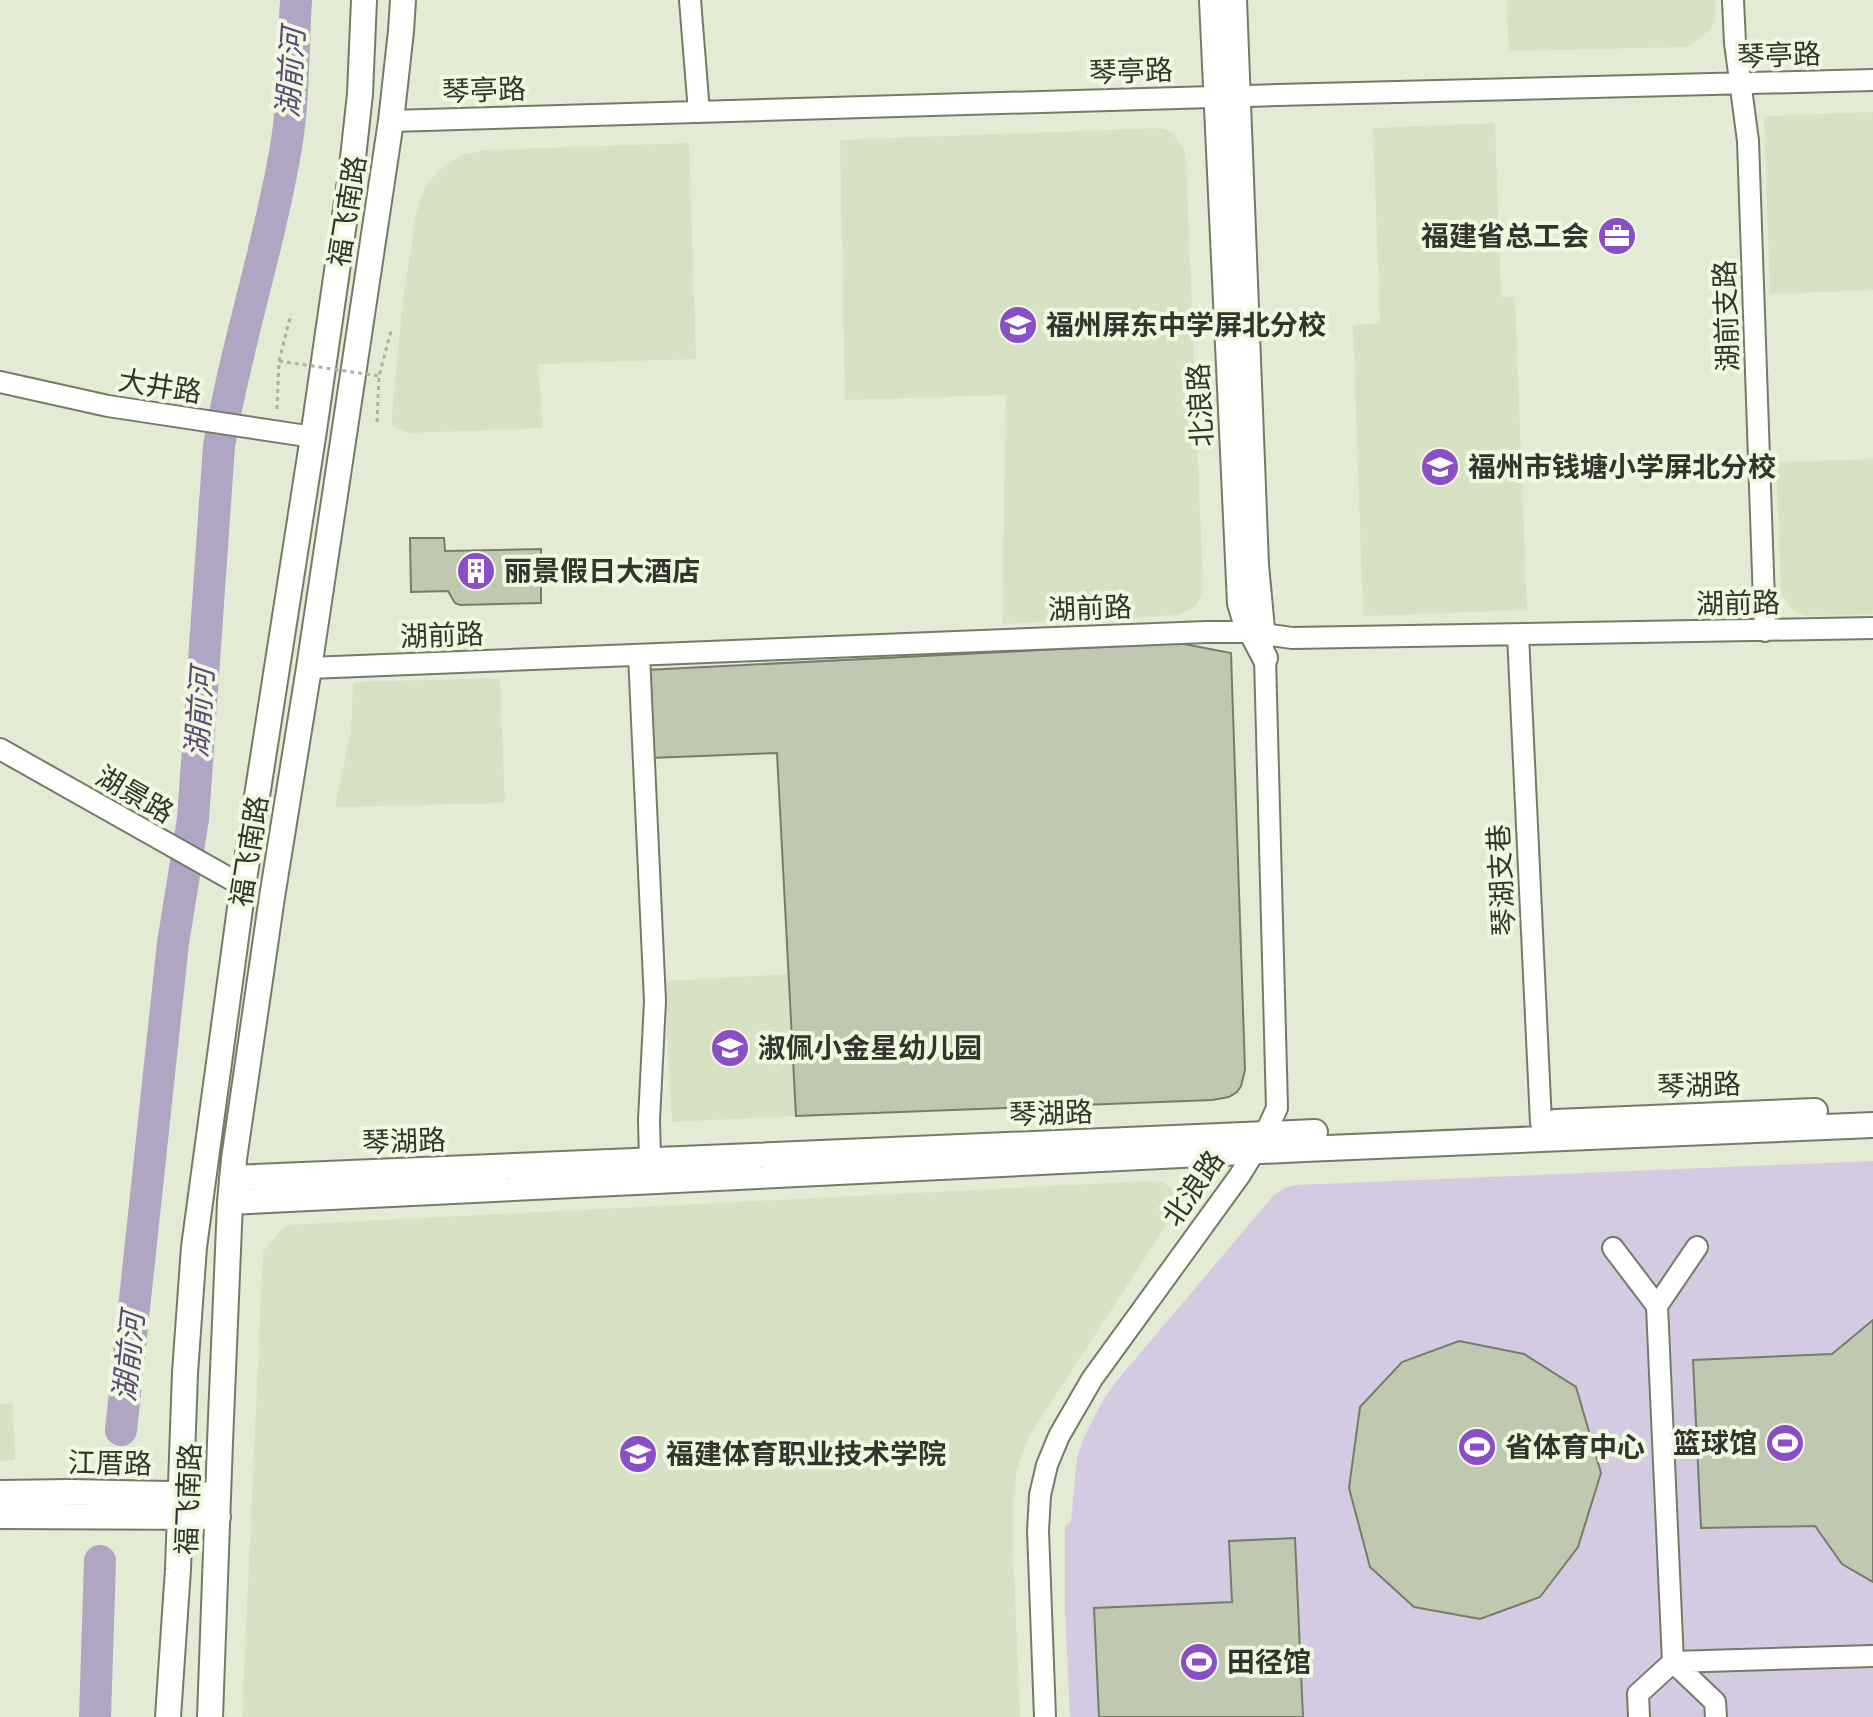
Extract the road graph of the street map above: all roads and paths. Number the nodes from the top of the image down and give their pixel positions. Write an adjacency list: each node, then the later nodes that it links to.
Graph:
1 (364, 0): 19 (main road, 福飞南路)
2 (403, 0): 11 (main road, 福飞南路)
3 (690, 0): 10 (street)
4 (1212, 0): 9 (main road, 北浪路)
5 (1234, 0): 9 (main road, 北浪路)
6 (1733, 0): 8 (street, 湖前支路)
7 (1873, 80): 8 (street, 琴亭路)
8 (1741, 84): 9 (street, 琴亭路); 21 (street, 湖前支路)
9 (1226, 96): 10 (street, 琴亭路); 23 (main road, 北浪路)
10 (699, 112): 11 (street, 琴亭路)
11 (391, 121): 25 (main road, 福飞南路)
12 (291, 314): 14 (path)
13 (391, 331): 15 (path)
14 (279, 361): 15 (path, bridge); 17 (path)
15 (379, 376): 18 (path)
16 (0, 382): 19 (street, 大井路)
17 (277, 409)
18 (377, 422)
19 (313, 437): 27 (main road, 福飞南路)
20 (1873, 628): 21 (street, 湖前路)
21 (1765, 631): 22 (street, 湖前路)
22 (1518, 635): 23 (street, 湖前路); 29 (street, 琴湖支巷)
23 (1259, 641): 24 (street, 湖前路); 31 (street, 北浪路)
24 (639, 655): 25 (street, 湖前路); 32 (street)
25 (309, 668): 33 (main road, 福飞南路)
26 (0, 749): 27 (street, 湖景路)
27 (243, 886): 38 (main road, 福飞南路)
28 (1873, 1109): 29 (main road, 琴湖路)
29 (1541, 1123): 31 (main road, 琴湖路)
30 (1873, 1125): 31 (main road)
31 (1260, 1143): 32 (main road, 琴湖路); 33 (main road); 45 (street, 北浪路)
32 (650, 1161): 33 (main road, 琴湖路)
33 (231, 1190): 39 (main road, 福飞南路)
34 (1697, 1247): 36 (street)
35 (1613, 1248): 36 (street)
36 (1657, 1306): 42 (street)
37 (0, 1493): 38 (main road, 江厝路)
38 (181, 1505): 39 (main road, 江厝路); 40 (main road, 江厝路); 43 (main road, 福飞南路)
39 (218, 1506): 44 (main road, 福飞南路)
40 (0, 1516)
41 (1873, 1656): 42 (street)
42 (1673, 1662): 46 (street); 47 (street)
43 (168, 1717)
44 (210, 1717)
45 (1045, 1717)
46 (1639, 1717)
47 (1716, 1717)

